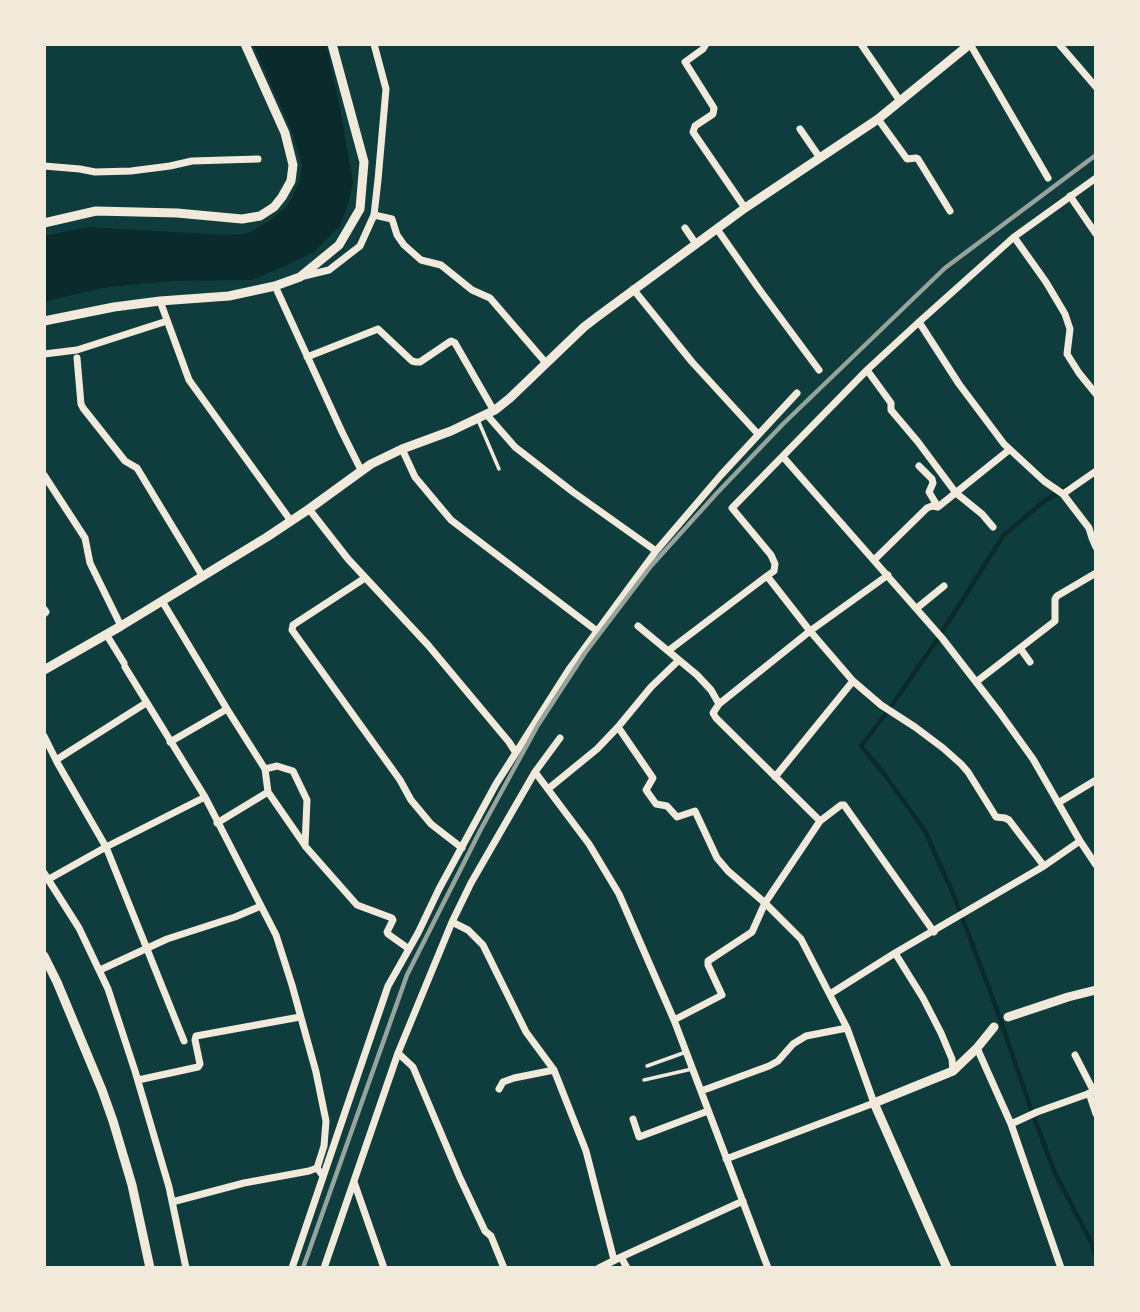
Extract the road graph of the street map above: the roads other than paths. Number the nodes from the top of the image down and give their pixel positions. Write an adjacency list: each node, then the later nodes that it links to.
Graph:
1 (245, 44): 21 (street)
2 (332, 44): 27 (street)
3 (374, 44): 20 (street)
4 (706, 44): 18 (street)
5 (861, 44): 9 (street)
6 (970, 44): 9 (street); 15 (street)
7 (1059, 44): 8 (street)
8 (1096, 87)
9 (900, 101): 10 (street)
10 (877, 119): 12 (street); 19 (street)
11 (800, 129): 12 (street)
12 (820, 158): 18 (street)
13 (258, 159): 14 (street)
14 (44, 166)
15 (1048, 178)
16 (1096, 178): 17 (street)
17 (1070, 196): 24 (street); 25 (street)
18 (745, 208): 23 (street)
19 (950, 211)
20 (374, 215): 27 (street); 37 (street)
21 (44, 223)
22 (685, 228): 26 (street)
23 (717, 229): 26 (street); 38 (street)
24 (1096, 234)
25 (1014, 237): 33 (street); 41 (street)
26 (696, 243): 29 (street)
27 (299, 277): 28 (street)
28 (275, 286): 30 (street); 35 (street)
29 (633, 289): 37 (street); 43 (street)
30 (160, 301): 31 (street); 32 (street)
31 (44, 321)
32 (167, 321): 34 (street); 56 (street)
33 (919, 321): 39 (street); 45 (street)
34 (44, 354)
35 (307, 357): 42 (street); 49 (street)
36 (77, 358): 64 (street)
37 (546, 363): 42 (street)
38 (819, 370)
39 (867, 370): 52 (street); 63 (street)
40 (797, 393): 43 (street)
41 (1096, 394)
42 (486, 415): 44 (street); 48 (lane); 59 (street)
43 (758, 434): 59 (street)
44 (402, 449): 49 (street); 73 (street)
45 (1009, 450): 52 (street); 53 (street)
46 (784, 458): 60 (street)
47 (919, 466): 54 (street)
48 (499, 469)
49 (361, 470): 55 (street)
50 (1096, 471): 53 (street)
51 (44, 475): 71 (street)
52 (956, 493): 54 (street); 57 (street)
53 (1062, 493): 58 (street)
54 (938, 507): 60 (street)
55 (309, 509): 56 (street); 65 (street)
56 (291, 521): 64 (street)
57 (993, 527)
58 (1096, 547)
59 (656, 551): 73 (street)
60 (874, 560): 62 (street)
61 (1096, 573): 76 (street)
62 (888, 575): 68 (street); 74 (street)
63 (767, 576): 74 (street); 77 (street)
64 (203, 577): 67 (street)
65 (365, 578): 90 (street); 105 (street)
66 (944, 586): 68 (street)
67 (162, 601): 71 (street); 85 (street)
68 (917, 608): 82 (street)
69 (44, 609): 70 (street)
70 (44, 614)
71 (121, 626): 75 (street)
72 (638, 626): 77 (street)
73 (597, 631): 90 (street)
74 (810, 631): 81 (street); 84 (street)
75 (107, 634): 80 (street); 83 (street)
76 (1020, 648): 79 (street); 82 (street)
77 (668, 651): 78 (street)
78 (679, 660): 84 (street); 86 (street)
79 (1030, 663)
80 (44, 670)
81 (853, 681): 94 (street); 107 (street)
82 (976, 682): 99 (street)
83 (146, 703): 89 (street); 91 (street)
84 (719, 704): 94 (street)
85 (227, 709): 89 (street); 92 (street)
86 (618, 727): 96 (street); 109 (street)
87 (44, 736): 91 (street)
88 (560, 738): 93 (street)
89 (170, 742): 98 (street)
90 (516, 753): 105 (street)
91 (56, 760): 104 (street)
92 (265, 769): 97 (street); 103 (street)
93 (535, 772): 96 (street); 111 (street)
94 (775, 776): 100 (street)
95 (1096, 780): 99 (street)
96 (548, 789): 122 (street)
97 (268, 792): 101 (street); 103 (street)
98 (205, 797): 101 (street); 104 (street)
99 (1058, 803): 102 (street)
100 (820, 821): 109 (street); 112 (street)
101 (218, 823): 110 (street)
102 (1080, 841): 106 (street); 107 (street)
103 (305, 845): 114 (street)
104 (106, 847): 108 (street); 113 (street)
105 (462, 848): 114 (street)
106 (1096, 865)
107 (1044, 866): 112 (street)
108 (46, 876): 117 (street)
109 (765, 903): 119 (street); 122 (street)
110 (261, 906): 113 (street); 120 (street)
111 (452, 922): 128 (street); 132 (street)
112 (934, 932): 115 (street)
113 (147, 948): 117 (street); 125 (street)
114 (409, 949): 146 (street)
115 (895, 953): 119 (street); 133 (street)
116 (44, 956): 151 (street)
117 (100, 970): 134 (street)
118 (1096, 990): 121 (street)
119 (830, 994): 124 (street)
120 (300, 1017): 134 (street); 145 (street)
121 (1008, 1017): 123 (street)
122 (674, 1020): 127 (street)
123 (994, 1027): 126 (street)
124 (847, 1028): 137 (street); 139 (street)
125 (184, 1041)
126 (977, 1048): 133 (street); 143 (street)
127 (685, 1052): 130 (lane); 131 (street)
128 (398, 1054): 147 (street); 156 (street)
129 (1075, 1055): 138 (street)
130 (647, 1066)
131 (692, 1069): 135 (lane); 137 (street)
132 (554, 1070): 136 (street); 150 (street)
133 (953, 1071): 139 (street)
134 (138, 1080): 148 (street)
135 (644, 1080)
136 (499, 1089)
137 (701, 1091): 140 (street)
138 (1093, 1092): 141 (street); 143 (street)
139 (874, 1103): 144 (street); 160 (street)
140 (708, 1111): 142 (street); 144 (street)
141 (1096, 1114)
142 (633, 1119)
143 (1011, 1124): 161 (street)
144 (726, 1159): 149 (street)
145 (317, 1168): 146 (street); 148 (street)
146 (324, 1176): 153 (street)
147 (354, 1181): 154 (street); 155 (street)
148 (172, 1202): 152 (street)
149 (741, 1202): 150 (street); 159 (street)
150 (617, 1258): 157 (street); 158 (street)
151 (150, 1268)
152 (186, 1268)
153 (292, 1268)
154 (324, 1268)
155 (384, 1268)
156 (504, 1268)
157 (600, 1268)
158 (627, 1268)
159 (768, 1268)
160 (947, 1268)
161 (1061, 1268)

